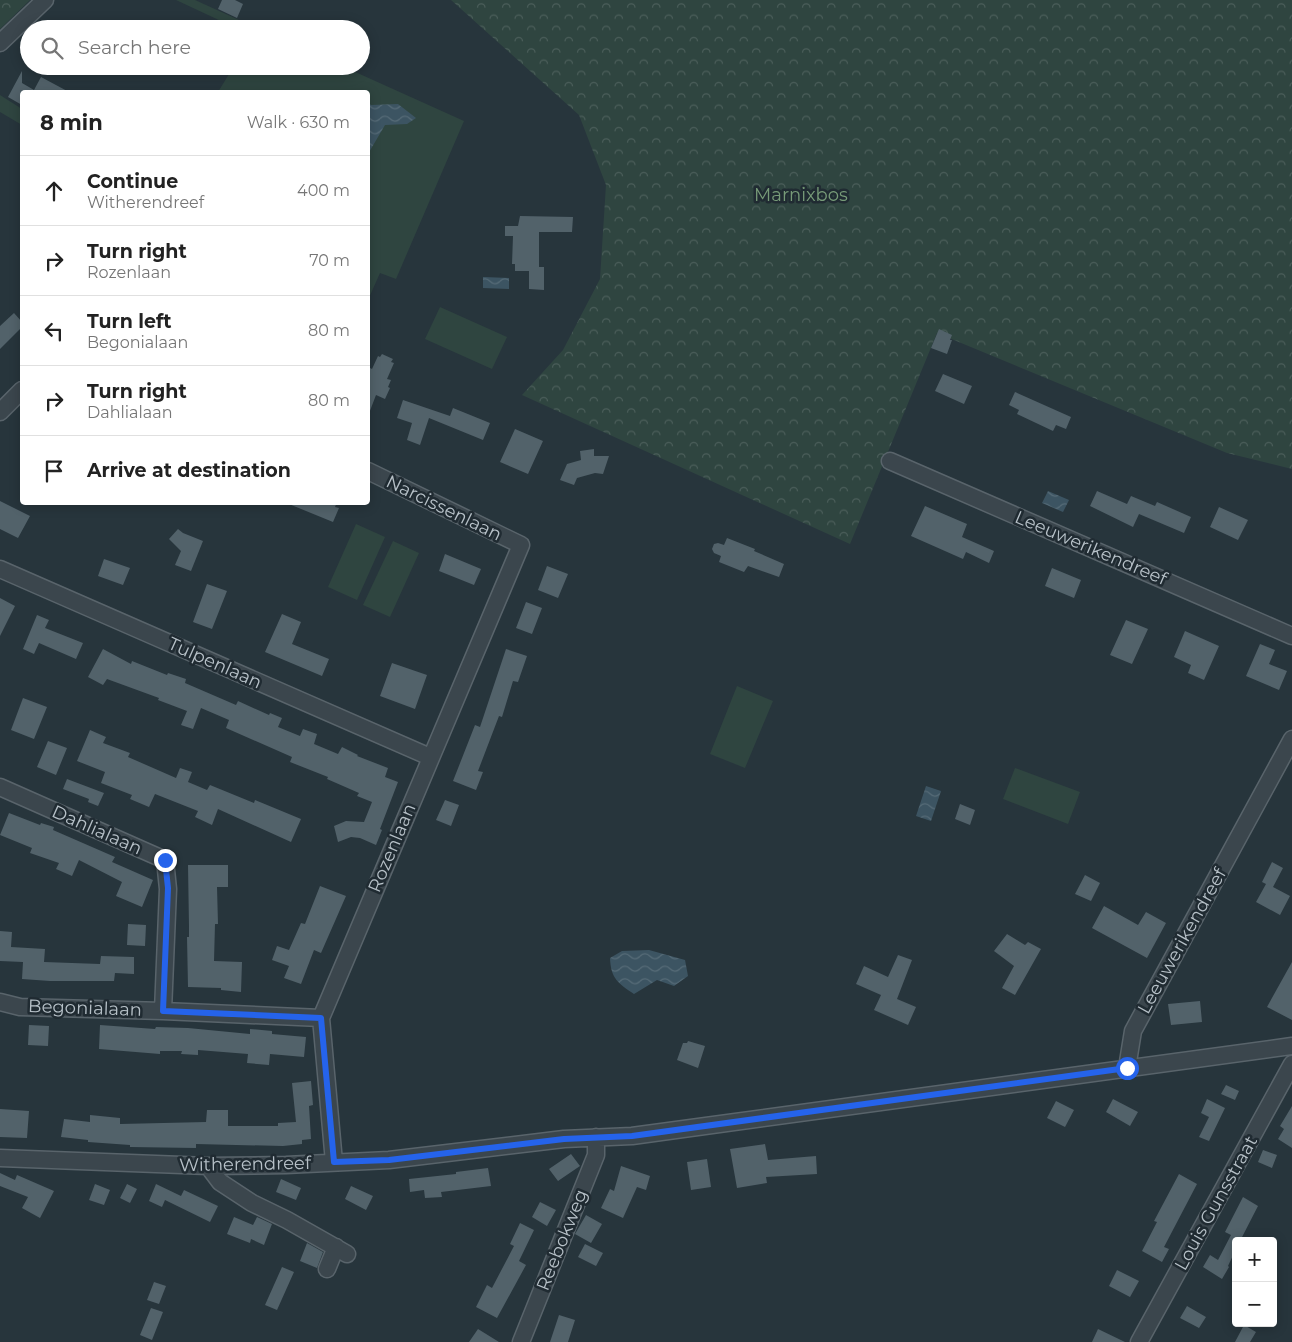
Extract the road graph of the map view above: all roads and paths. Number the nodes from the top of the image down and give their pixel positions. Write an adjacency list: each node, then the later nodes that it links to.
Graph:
1 (45, 0): 2 (street)
2 (24, 20)
3 (20, 24): 4 (street)
4 (0, 43)
5 (20, 392): 6 (street)
6 (0, 412)
7 (890, 461): 11 (street, Leeuwerikendreef)
8 (370, 472): 9 (street, Narcissenlaan)
9 (521, 545): 13 (street, Rozenlaan)
10 (0, 569): 13 (street, Tulpenlaan)
11 (1292, 636)
12 (1292, 738): 20 (street, Leeuwerikendreef)
13 (430, 757): 17 (street, Rozenlaan)
14 (0, 787): 16 (street, Dahlialaan)
15 (0, 1002): 16 (street, Begonialaan)
16 (163, 1011): 17 (street, Begonialaan)
17 (321, 1018): 23 (street, Rozenlaan)
18 (1292, 1046): 20 (street, Witherendreef)
19 (1292, 1064): 27 (street, Louis Gunsstraat)
20 (1127, 1068): 21 (street, Witherendreef)
21 (596, 1137): 23 (street, Witherendreef); 26 (street, Reebokweg)
22 (0, 1158): 24 (street, Witherendreef)
23 (334, 1162): 24 (street, Witherendreef)
24 (208, 1166): 25 (street)
25 (327, 1269)
26 (520, 1342)
27 (1139, 1342)

